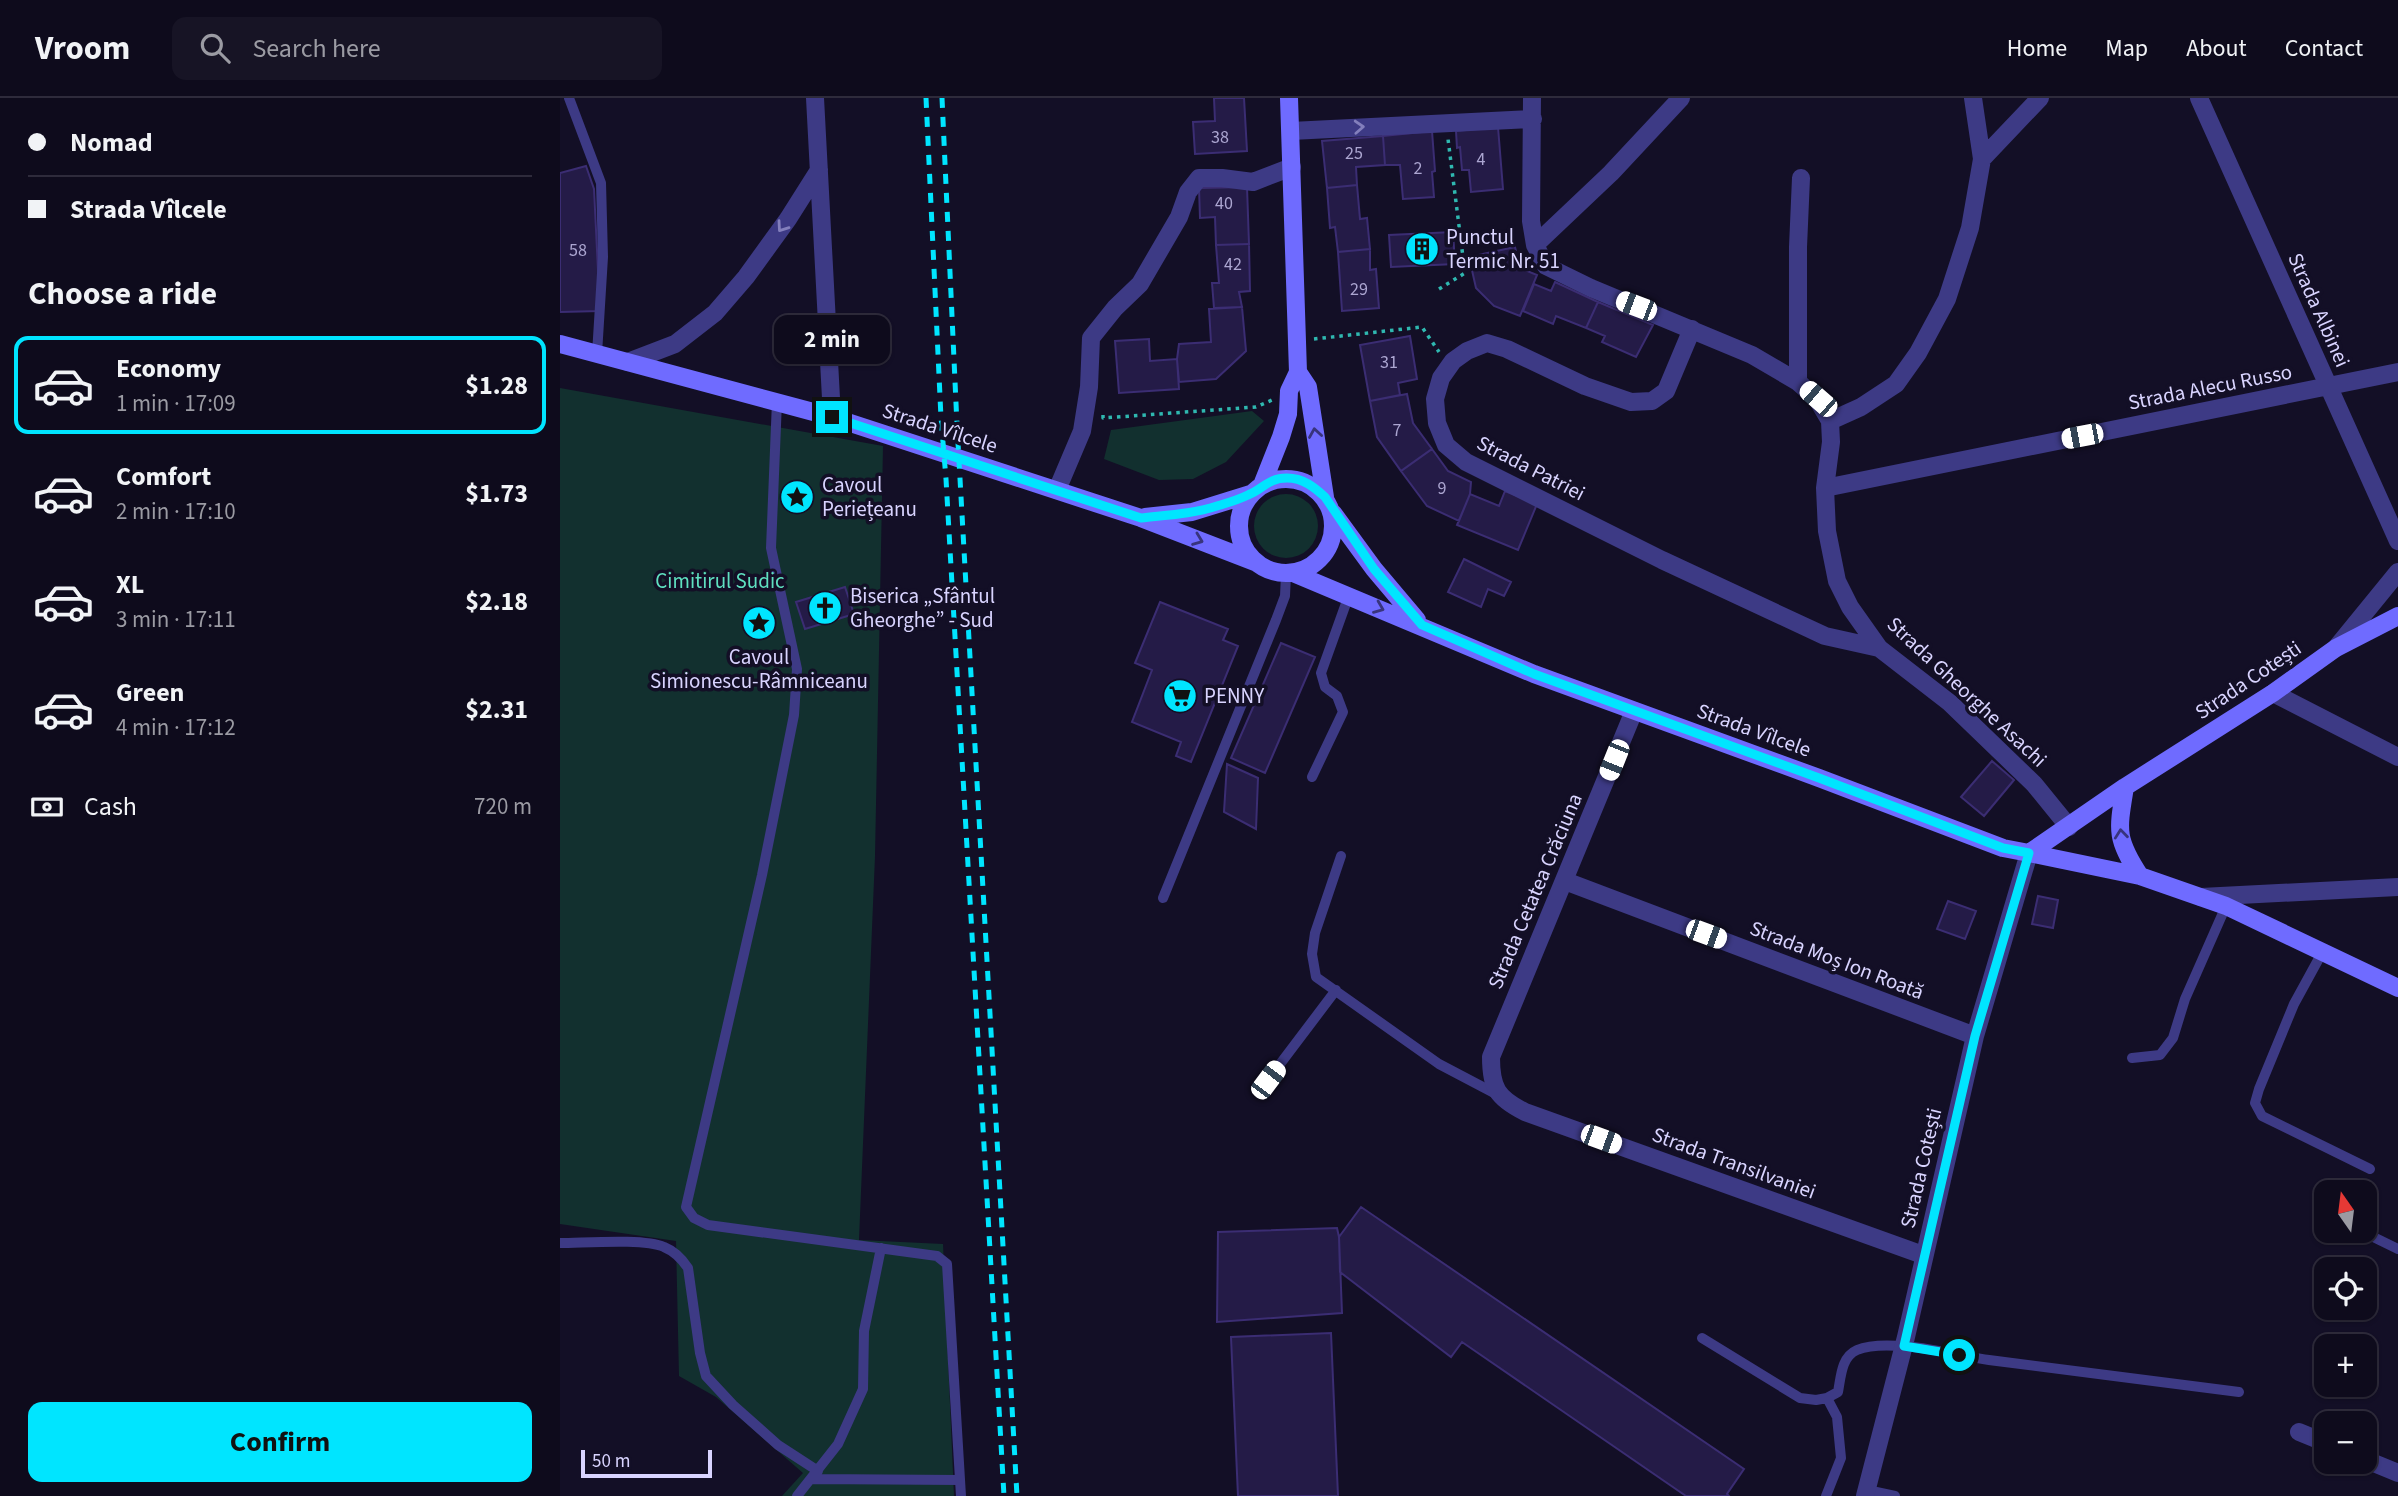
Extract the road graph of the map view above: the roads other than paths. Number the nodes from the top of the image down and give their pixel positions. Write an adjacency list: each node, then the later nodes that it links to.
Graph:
1 (569, 98): 18 (lane)
2 (815, 98): 13 (street)
3 (1289, 98): 10 (main road)
4 (1532, 98): 9 (street)
5 (1681, 98): 15 (street)
6 (1973, 98): 11 (street)
7 (2040, 98): 11 (street)
8 (2199, 98): 23 (street, Strada Albinei)
9 (1533, 119): 10 (street, one-way to 9); 15 (street)
10 (1291, 131): 12 (main road)
11 (1982, 159): 26 (street)
12 (1292, 167): 20 (main road); 28 (street)
13 (819, 170): 19 (street, one-way to 19); 25 (street)
14 (1801, 178): 22 (street)
15 (1535, 246): 16 (street)
16 (1692, 329): 22 (street); 39 (street, Strada Patriei)
17 (560, 344): 18 (main road, Strada Vîlcele)
18 (597, 354): 19 (main road, Strada Vîlcele)
19 (628, 362): 24 (main road, Strada Vîlcele)
20 (1298, 372): 29 (main road); 30 (main road, one-way to 20)
21 (2398, 372): 23 (street, Strada Alecu Russo)
22 (1798, 382): 26 (street)
23 (2328, 386): 27 (street, Strada Alecu Russo); 32 (street, Strada Albinei)
24 (777, 401): 25 (main road, Strada Vîlcele); 65 (lane)
25 (832, 417): 28 (main road, Strada Vîlcele)
26 (1830, 421): 27 (street, Strada Gheorghe Asachi)
27 (1825, 488): 39 (street, Strada Gheorghe Asachi)
28 (1057, 490): 31 (main road, Strada Vîlcele)
29 (1256, 490): 30 (main road); 31 (main road, Strada Vîlcele); 33 (main road)
30 (1328, 504): 35 (main road); 38 (main road, Strada Vîlcele)
31 (1141, 518): 33 (main road, Strada Vîlcele, one-way to 33)
32 (2398, 541)
33 (1255, 562): 35 (main road)
34 (2398, 572): 40 (street, Strada Cotești)
35 (1289, 573): 36 (main road, Strada Vîlcele); 53 (lane)
36 (1349, 595): 38 (main road, Strada Vîlcele, one-way to 38); 44 (lane)
37 (2398, 616): 40 (main road)
38 (1422, 625): 42 (main road, Strada Vîlcele)
39 (1880, 648): 46 (street, Strada Gheorghe Asachi)
40 (2336, 648): 41 (main road, Strada Cotești)
41 (2273, 692): 43 (street); 45 (main road, Strada Cotești)
42 (1634, 711): 47 (main road, Strada Vîlcele); 50 (street, Strada Cetatea Crăciuna)
43 (2398, 757)
44 (1311, 776)
45 (2125, 786): 46 (main road, Strada Cotești); 49 (main road, one-way to 45)
46 (2069, 827): 47 (main road)
47 (2029, 853): 49 (main road, Strada Vîlcele); 58 (street, Strada Cotești)
48 (1340, 856): 57 (lane)
49 (2140, 876): 52 (main road, Strada Vîlcele)
50 (1565, 881): 58 (street, Strada Moș Ion Roată); 61 (street, Strada Cetatea Crăciuna)
51 (2398, 887): 52 (street)
52 (2201, 897): 54 (main road, Strada Vîlcele)
53 (1163, 898)
54 (2226, 906): 55 (main road, Strada Vîlcele); 59 (lane)
55 (2323, 951): 56 (main road, Strada Vîlcele); 62 (lane)
56 (2398, 988)
57 (1336, 990): 60 (lane); 61 (lane)
58 (1975, 1036): 67 (street, Strada Cotești)
59 (2132, 1058)
60 (1268, 1080)
61 (1499, 1093): 67 (street, Strada Transilvaniei)
62 (2370, 1169)
63 (2377, 1239): 66 (lane)
64 (560, 1243): 76 (lane)
65 (881, 1248): 76 (lane); 77 (lane)
66 (2398, 1249)
67 (1923, 1255): 69 (street, Strada Cotești)
68 (1702, 1338): 71 (lane)
69 (1904, 1346): 70 (lane); 71 (lane); 78 (street, Strada Cotești)
70 (2239, 1392)
71 (1827, 1398): 81 (lane)
72 (2299, 1432): 73 (street)
73 (2314, 1438)
74 (2377, 1464): 75 (street)
75 (2398, 1473)
76 (815, 1475): 77 (lane); 79 (lane)
77 (960, 1480): 80 (lane)
78 (1866, 1493): 82 (lane)
79 (797, 1496)
80 (961, 1496)
81 (1826, 1496)
82 (1895, 1496)

